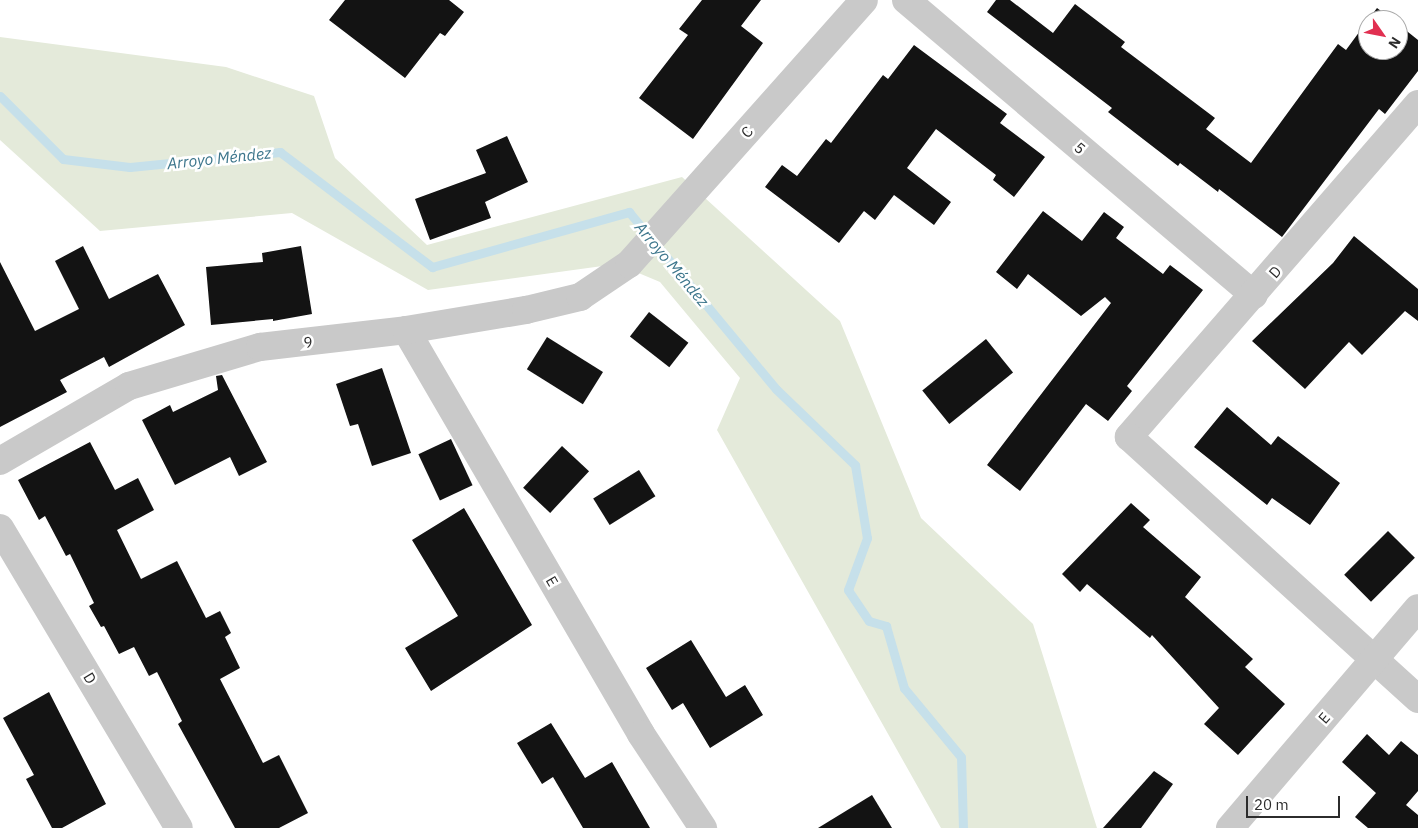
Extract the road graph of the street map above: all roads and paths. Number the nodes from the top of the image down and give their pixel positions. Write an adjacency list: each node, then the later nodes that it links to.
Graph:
1 (864, 0): 4 (street, C)
2 (906, 0): 5 (street, 5)
3 (1418, 104): 5 (street, D)
4 (629, 264): 6 (street, 9)
5 (1254, 295): 10 (street, D)
6 (406, 330): 7 (street, 9); 13 (street, E)
7 (0, 461)
8 (0, 528): 12 (street, D)
9 (1418, 608): 10 (street, E)
10 (1373, 661): 11 (street); 14 (street, E)
11 (1418, 699)
12 (174, 825)
13 (703, 828)
14 (1230, 828)

